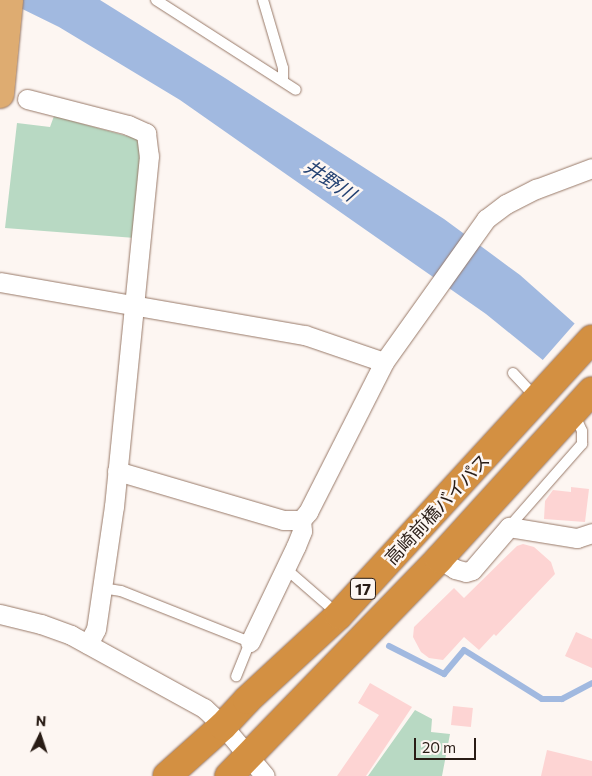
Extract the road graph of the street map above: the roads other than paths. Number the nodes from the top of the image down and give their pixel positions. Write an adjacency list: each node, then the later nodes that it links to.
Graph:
1 (9, 0): 6 (main road)
2 (156, 0): 4 (lane)
3 (263, 0): 4 (lane)
4 (283, 81): 5 (lane)
5 (296, 90)
6 (0, 94)
7 (27, 99): 10 (street)
8 (592, 168): 12 (street)
9 (0, 282): 10 (street)
10 (134, 303): 12 (street); 17 (street)
11 (592, 339): 15 (highway, 高崎前橋バイパス / 17)
12 (384, 362): 18 (street)
13 (513, 373): 15 (lane)
14 (592, 391): 16 (highway, 高崎前橋バイパス / 17)
15 (542, 394): 25 (highway, 高崎前橋バイパス / 17)
16 (574, 412): 19 (lane); 21 (highway, 高崎前橋バイパス / 17)
17 (118, 471): 18 (street); 23 (street)
18 (301, 520): 22 (street)
19 (510, 527): 20 (street); 21 (street)
20 (592, 532)
21 (439, 558): 30 (highway, 高崎前橋バイパス / 17)
22 (285, 568): 25 (lane); 26 (street)
23 (102, 588): 26 (lane); 27 (street)
24 (0, 614): 27 (street)
25 (340, 615): 29 (highway, 高崎前橋バイパス / 17)
26 (250, 642): 28 (lane)
27 (88, 644): 29 (street)
28 (236, 676)
29 (223, 726): 30 (street); 31 (highway, 高崎前橋バイパス / 17)
30 (258, 770): 32 (highway, 高崎前橋バイパス / 17)
31 (167, 776)
32 (229, 776)

